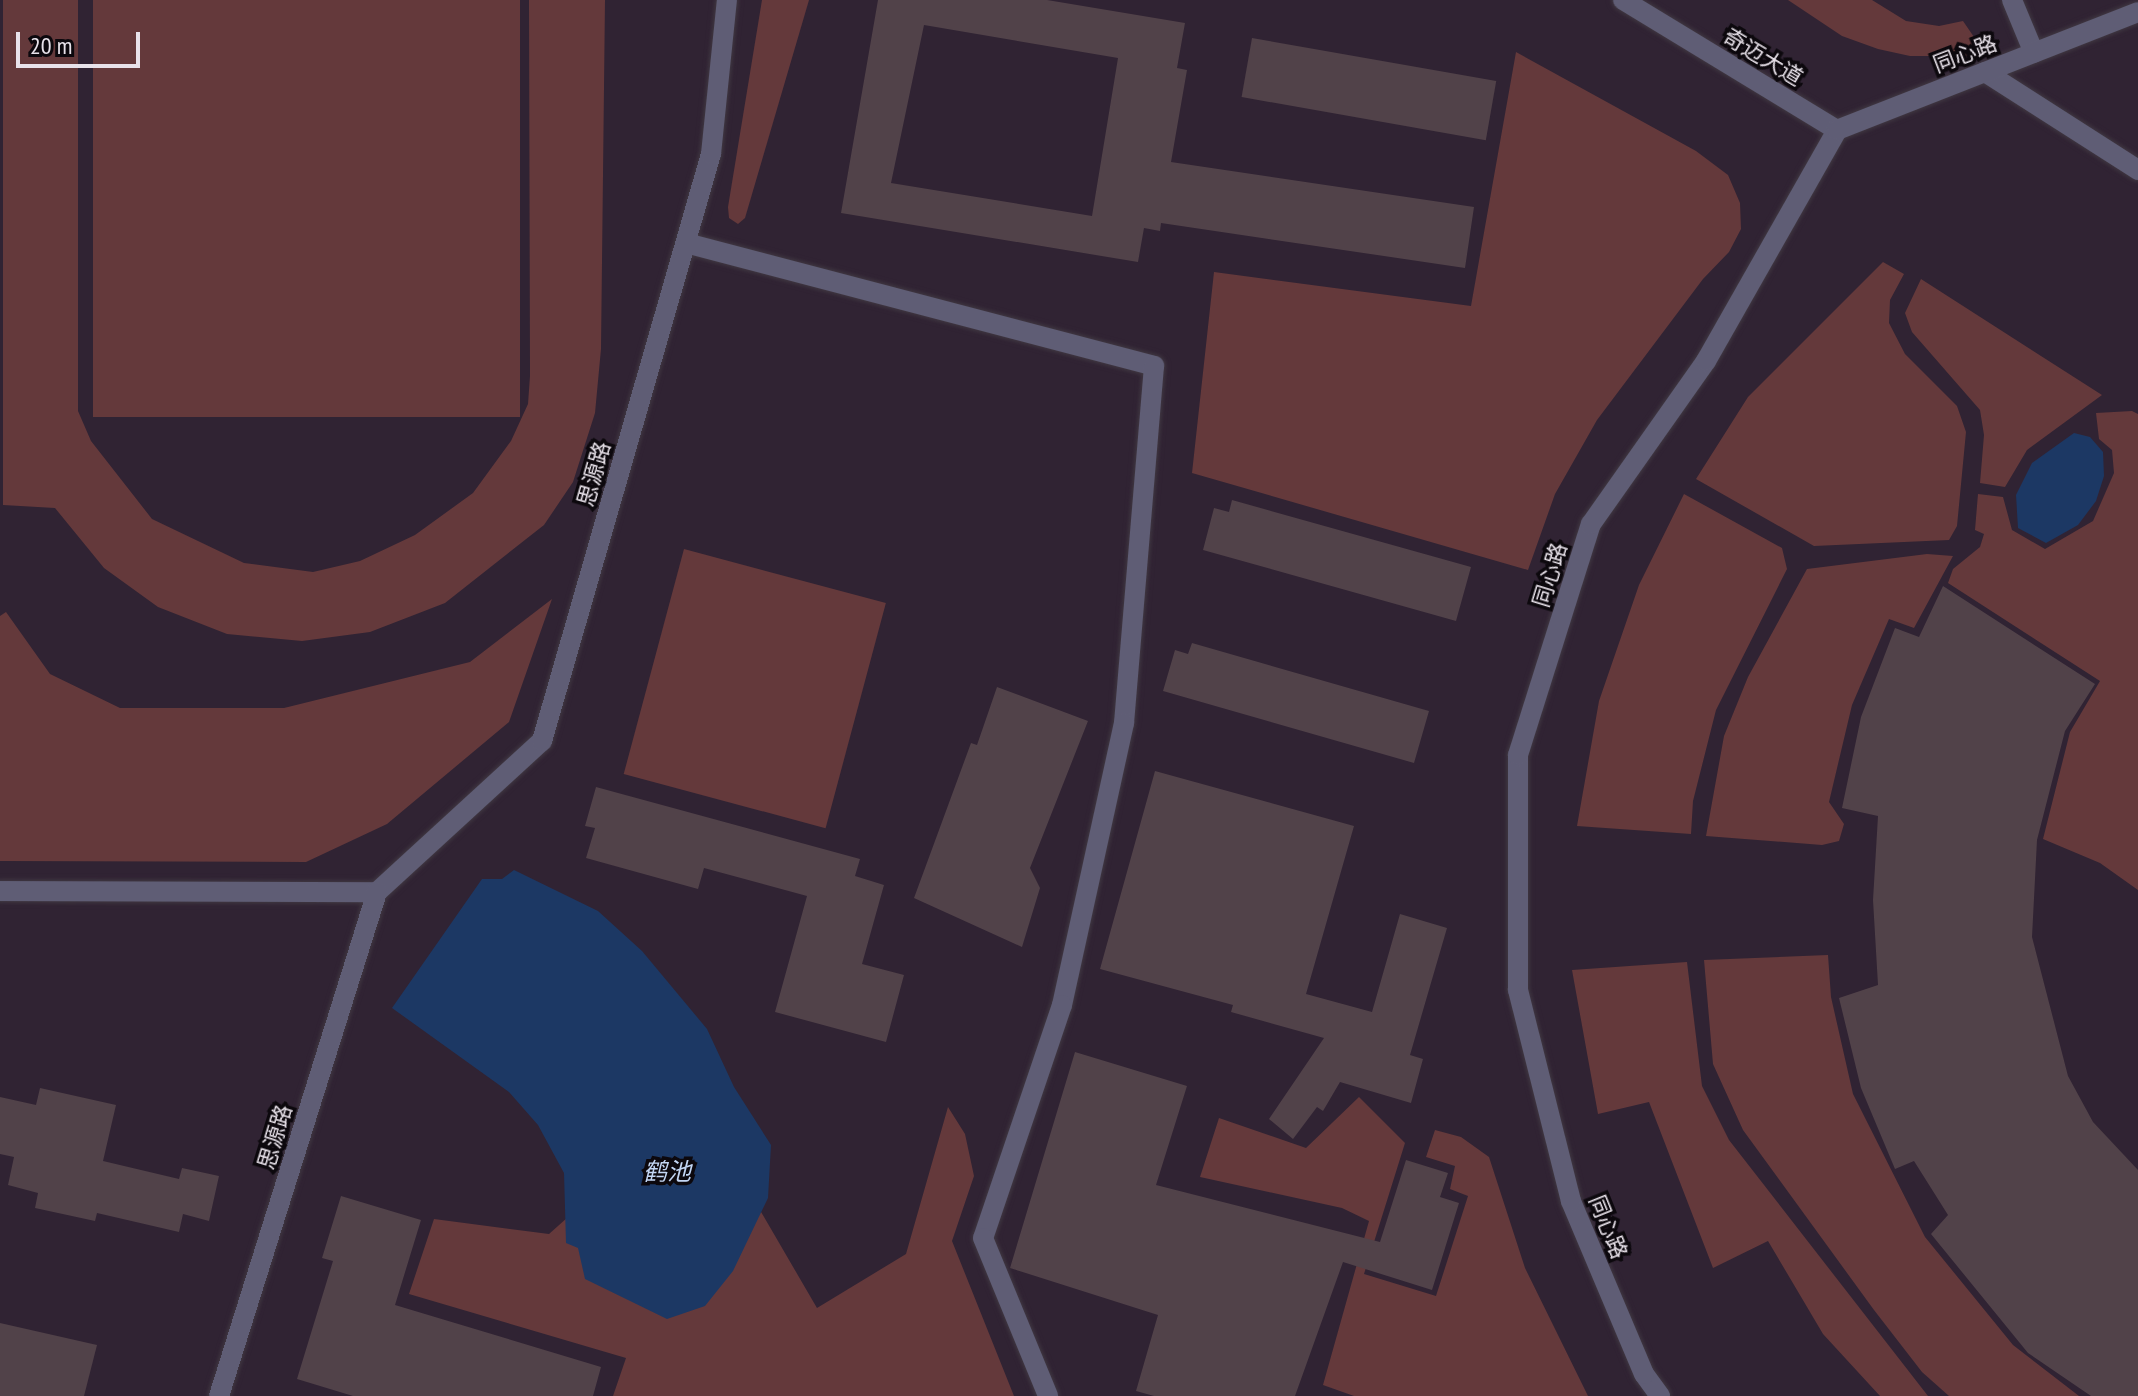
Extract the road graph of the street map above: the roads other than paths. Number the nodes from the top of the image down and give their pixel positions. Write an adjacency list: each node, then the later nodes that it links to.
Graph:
1 (727, 0): 9 (street, 思源路)
2 (1623, 0): 7 (street, 奇迈大道)
3 (2012, 0): 5 (street)
4 (2138, 12): 5 (street, 同心路)
5 (2034, 53): 6 (street, 同心路)
6 (1985, 72): 7 (street, 同心路); 8 (street)
7 (1837, 130): 14 (street, 同心路)
8 (2138, 170)
9 (686, 243): 11 (street, 思源路); 13 (street)
10 (0, 891): 11 (street)
11 (377, 892): 12 (street, 思源路)
12 (219, 1396)
13 (1048, 1396)
14 (1660, 1396)

